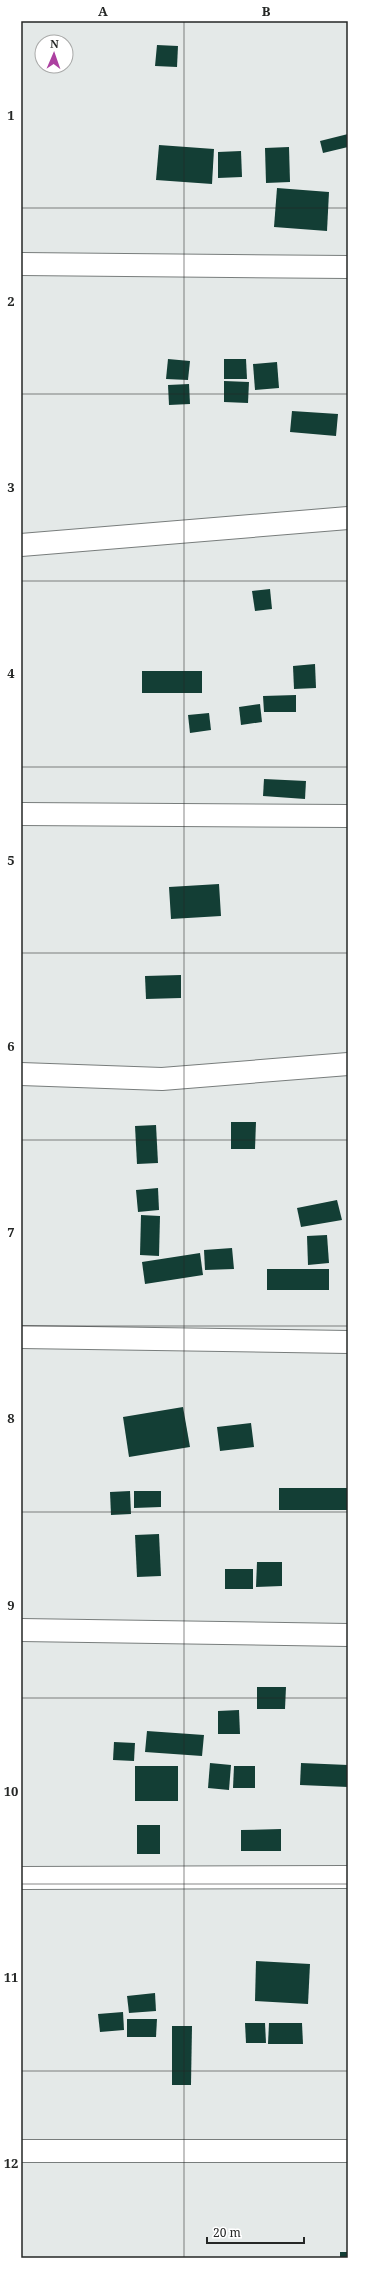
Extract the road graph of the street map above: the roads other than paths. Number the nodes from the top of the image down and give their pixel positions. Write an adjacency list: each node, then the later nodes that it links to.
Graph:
1 (21, 264): 2 (street)
2 (348, 267)
3 (348, 518): 4 (street)
4 (21, 545)
5 (21, 814): 6 (street)
6 (348, 816)
7 (348, 1064): 8 (street)
8 (21, 1074)
9 (21, 1338): 10 (street)
10 (348, 1342)
11 (21, 1630): 12 (street)
12 (348, 1635)
13 (348, 1877): 14 (street)
14 (21, 1878)
15 (21, 2151): 16 (street)
16 (348, 2151)

